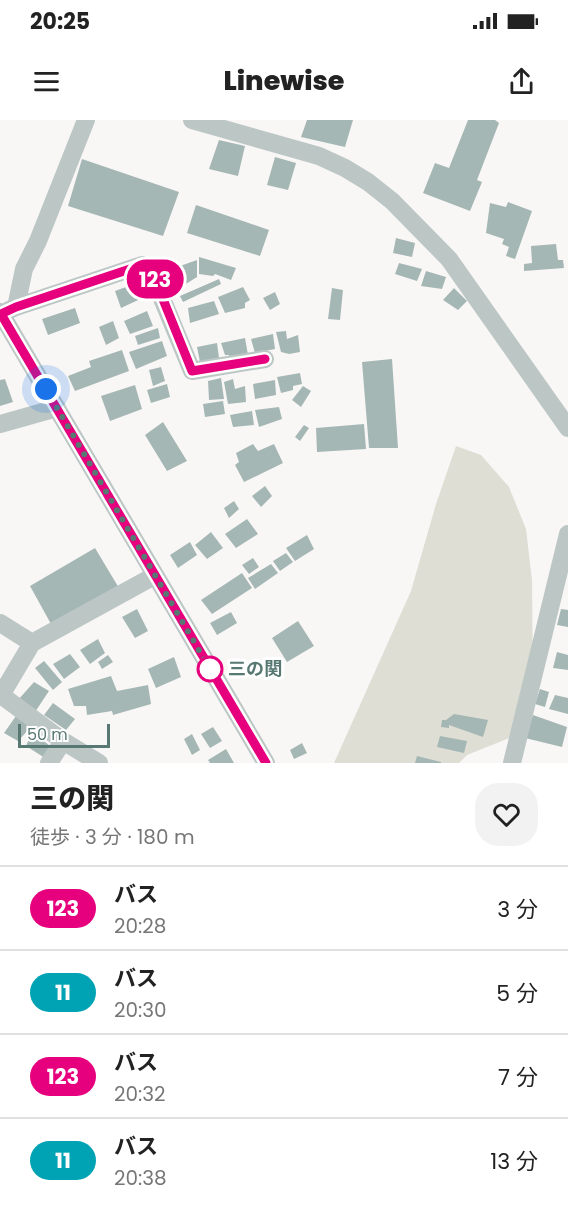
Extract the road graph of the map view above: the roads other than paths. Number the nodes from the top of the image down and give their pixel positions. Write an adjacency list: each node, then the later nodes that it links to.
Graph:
1 (86, 120): 3 (street)
2 (192, 120): 7 (street)
3 (6, 311): 4 (street); 5 (street)
4 (265, 359)
5 (57, 408): 6 (street); 9 (street)
6 (0, 424)
7 (568, 428)
8 (568, 534): 17 (street)
9 (154, 576): 11 (street); 16 (street)
10 (0, 623): 11 (street)
11 (32, 643): 12 (street)
12 (0, 696): 13 (street)
13 (63, 741): 14 (street); 15 (street)
14 (49, 763)
15 (99, 763)
16 (266, 763)
17 (512, 763)

